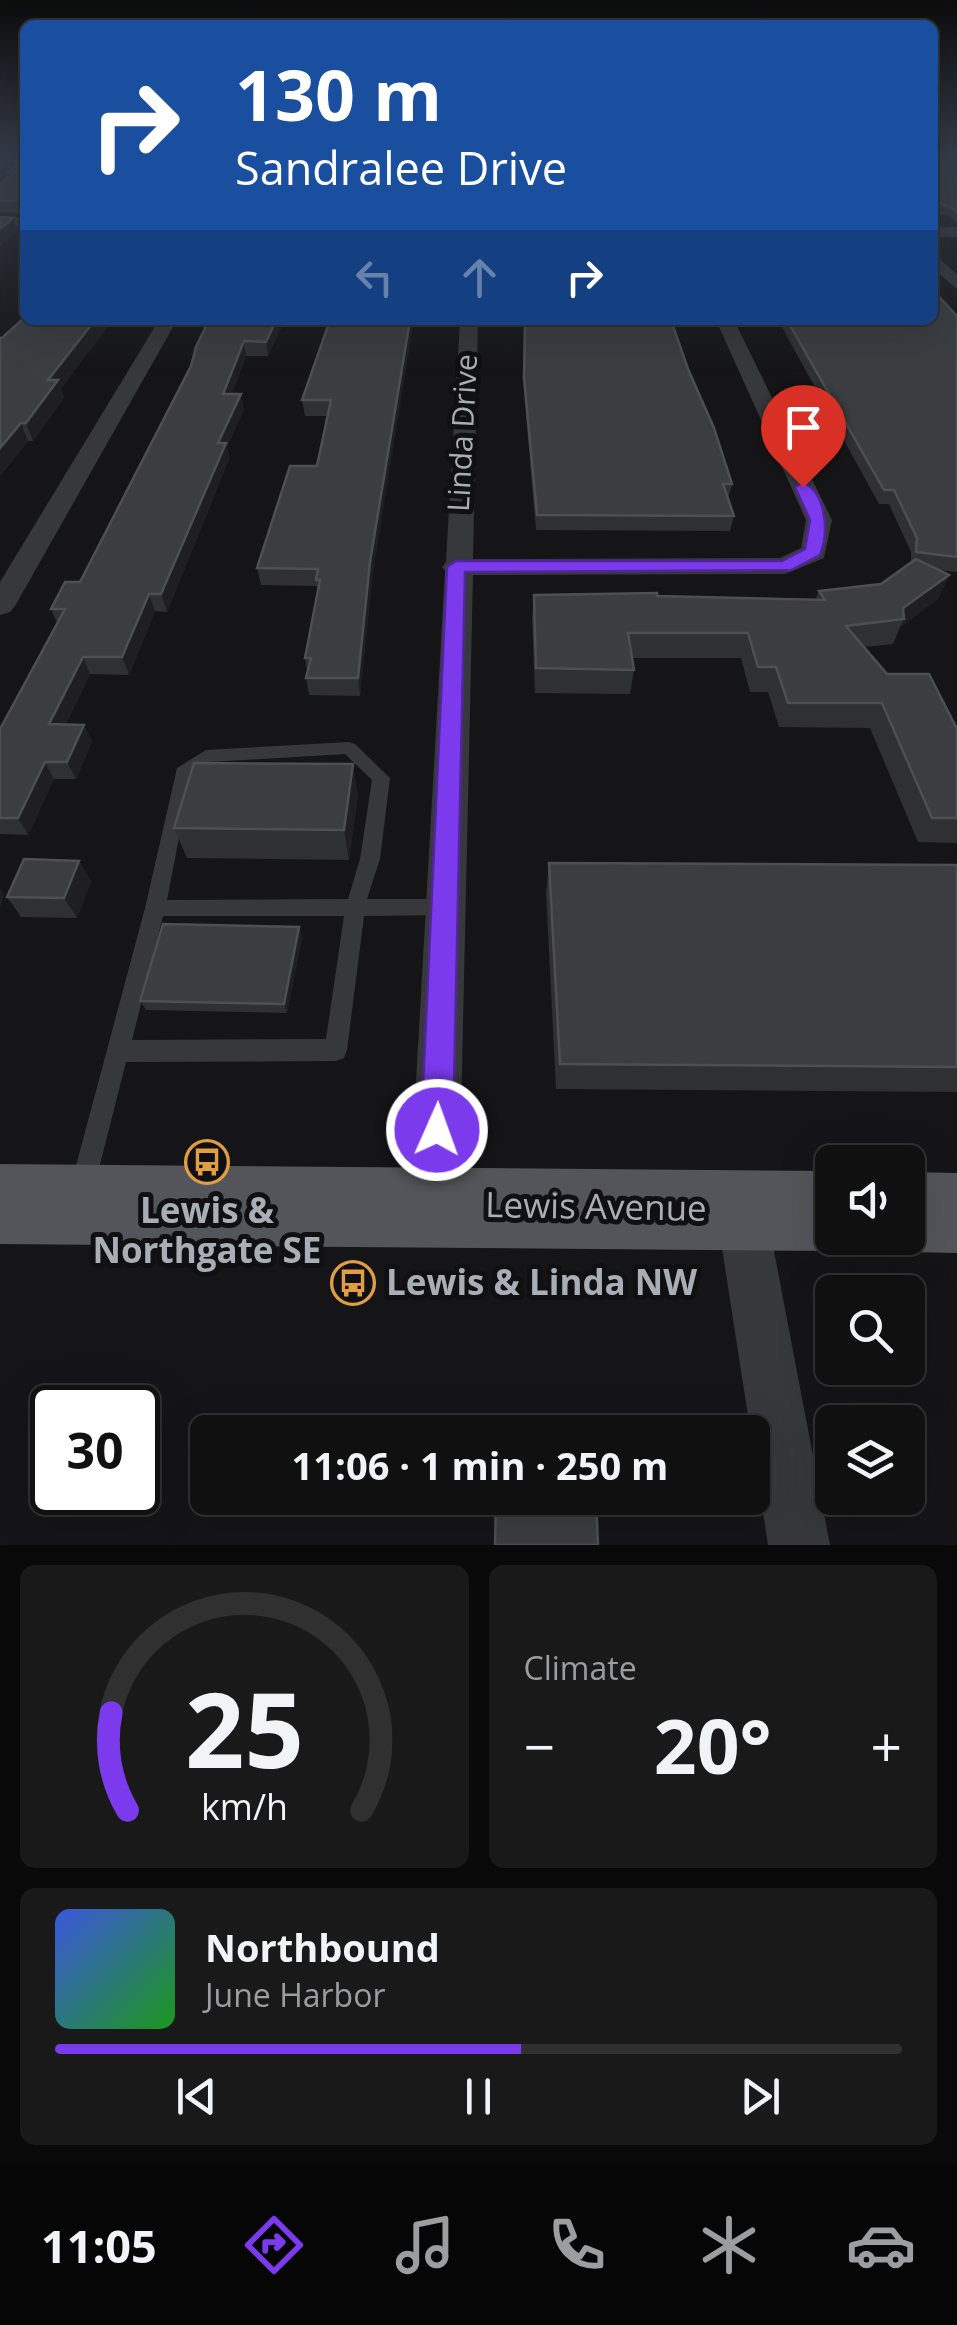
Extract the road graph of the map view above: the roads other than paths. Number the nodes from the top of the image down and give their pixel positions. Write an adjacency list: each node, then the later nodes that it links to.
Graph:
1 (938, 237): 2 (street)
2 (957, 256)
3 (938, 264): 4 (street)
4 (957, 284)
5 (165, 325): 9 (street)
6 (469, 325): 8 (street, Linda Drive)
7 (727, 325): 8 (street)
8 (456, 567): 11 (street, Linda Drive)
9 (0, 606)
10 (355, 907): 11 (lane); 12 (lane); 12 (lane); 13 (lane)
11 (445, 907): 16 (street, Linda Drive)
12 (155, 908): 13 (lane)
13 (117, 1051): 15 (lane)
14 (0, 1204): 15 (main road, Lewis Avenue)
15 (78, 1204): 16 (main road, Lewis Avenue)
16 (434, 1205): 17 (main road, Lewis Avenue)
17 (741, 1209): 18 (main road, Lewis Avenue); 21 (street)
18 (815, 1211)
19 (925, 1212): 20 (main road)
20 (957, 1213)
21 (799, 1545)

